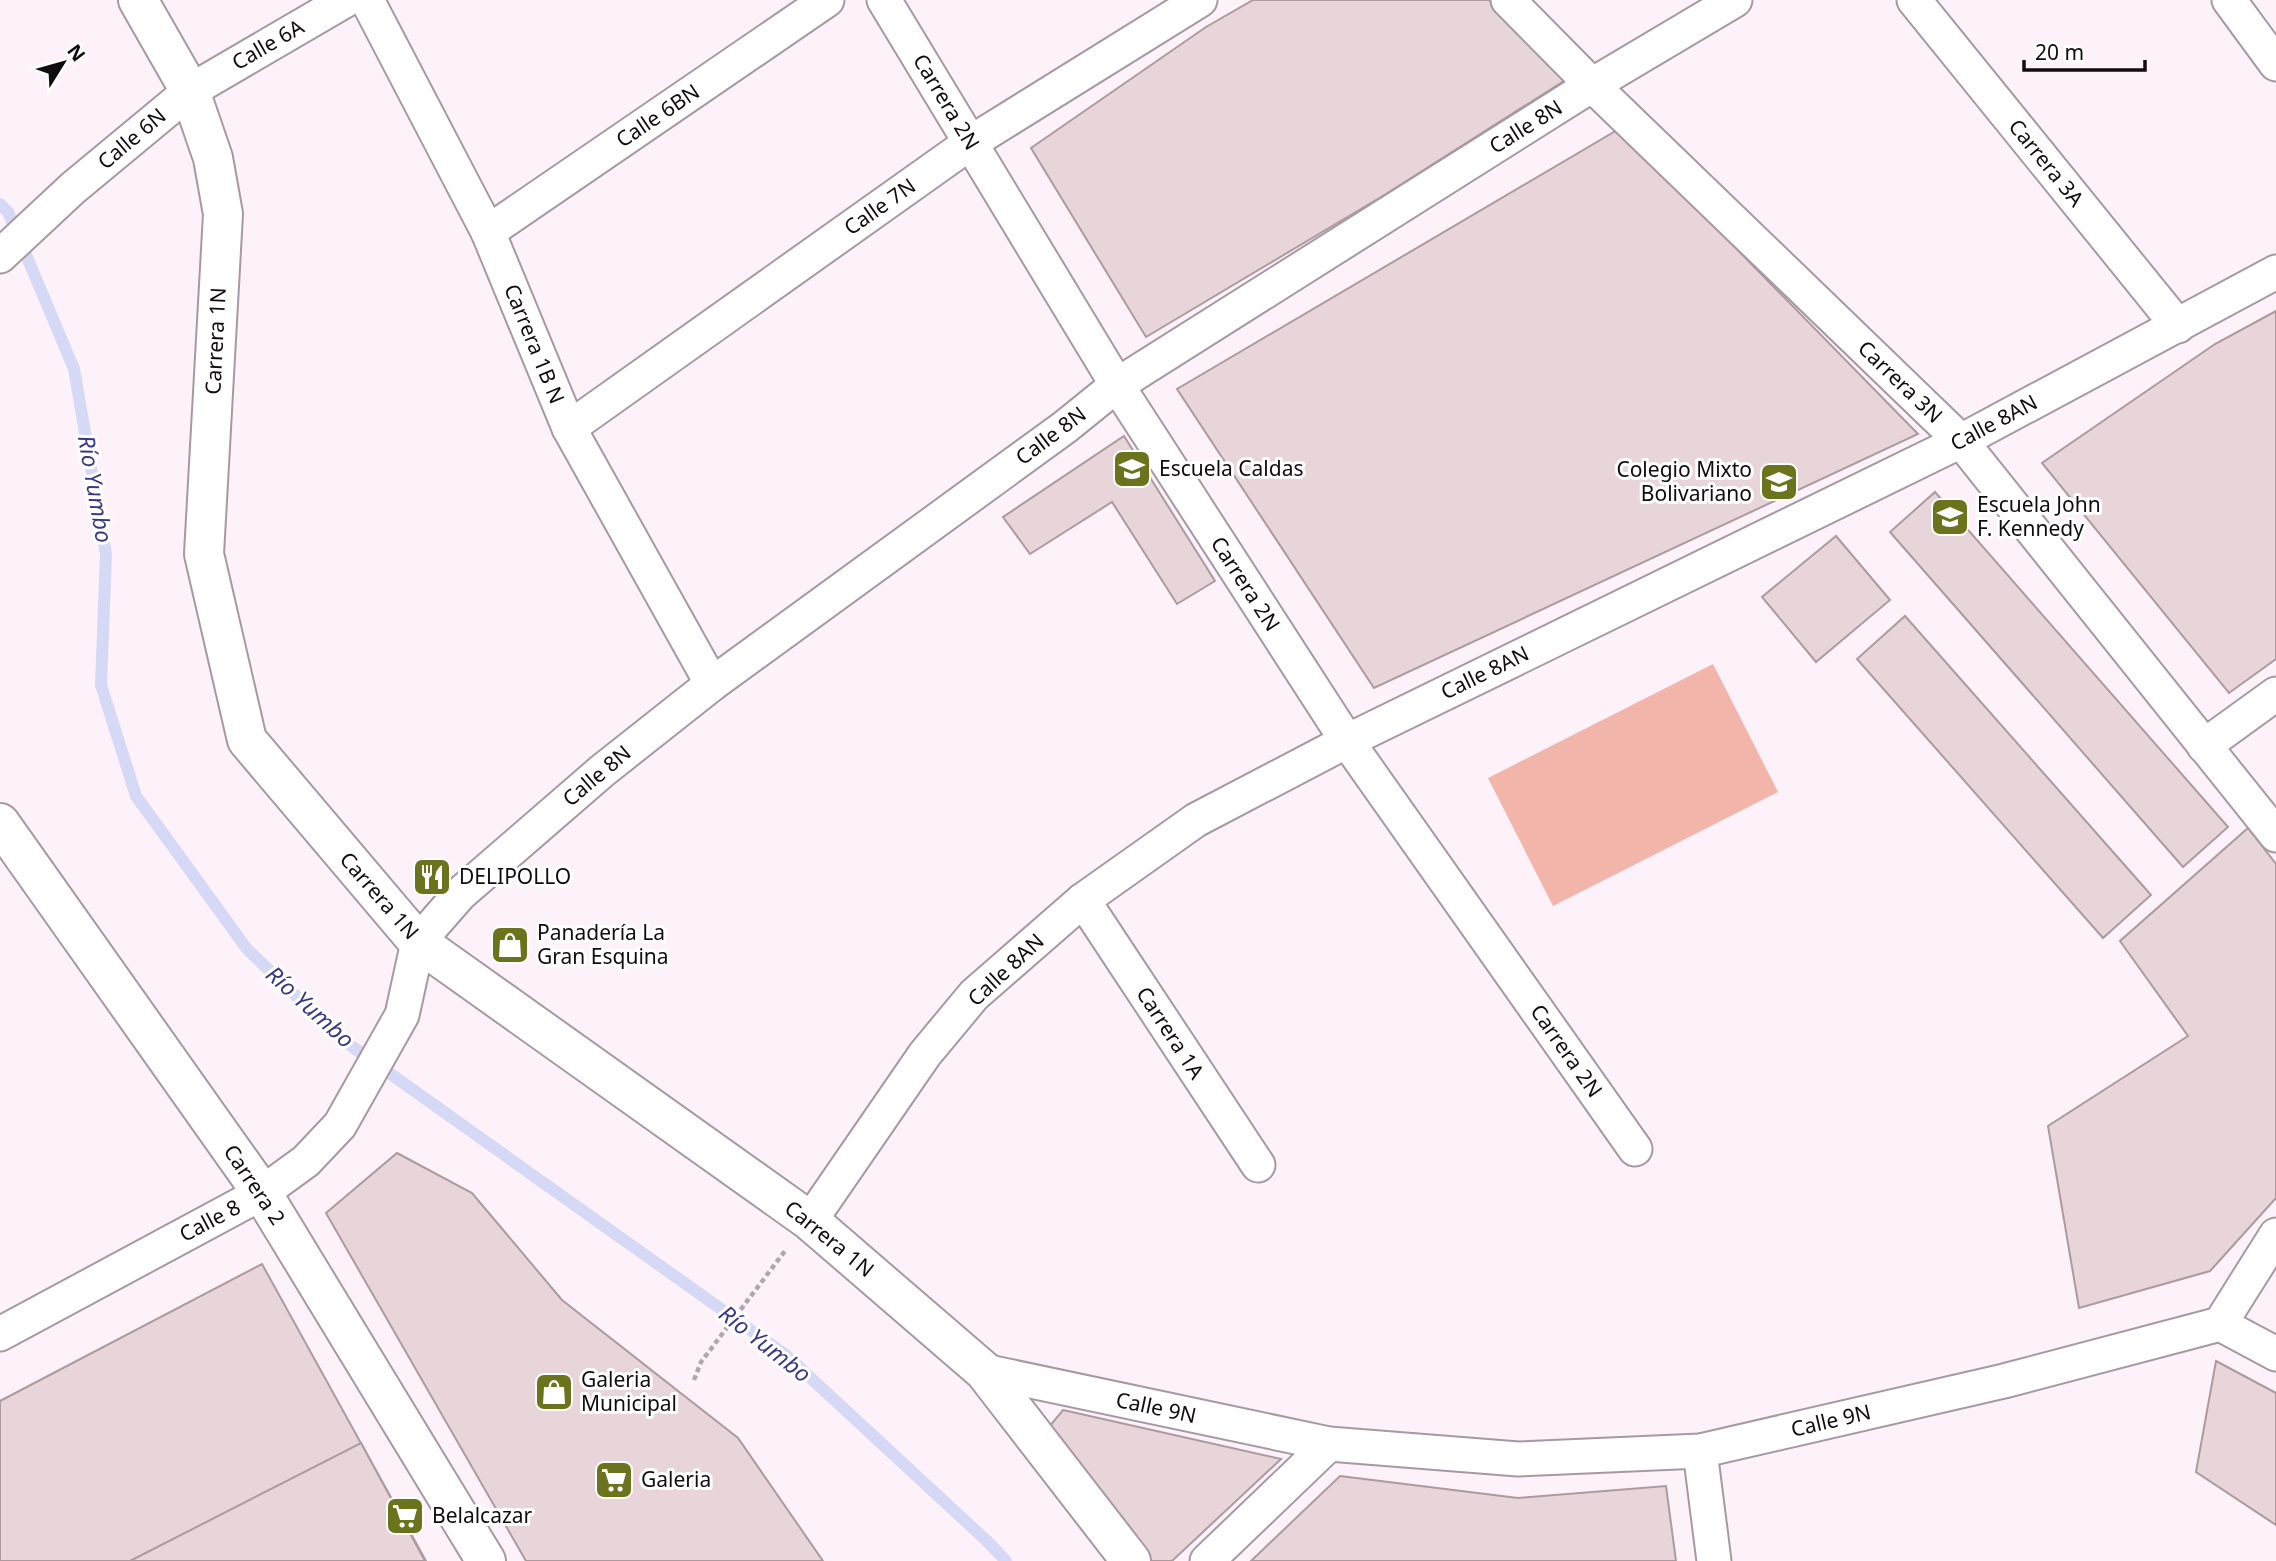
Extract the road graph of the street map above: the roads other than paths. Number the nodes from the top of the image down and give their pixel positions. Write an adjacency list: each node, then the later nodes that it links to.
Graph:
1 (138, 0): 13 (street, Carrera 1N)
2 (346, 0): 13 (street, Calle 6A)
3 (367, 0): 15 (street, Carrera 1B N)
4 (827, 0): 15 (street, Calle 6BN)
5 (884, 0): 14 (street, Carrera 2N)
6 (1200, 0): 14 (street, Calle 7N)
7 (1508, 0): 12 (street, Carrera 3N)
8 (1735, 0): 12 (street, Calle 8N)
9 (1914, 0): 18 (street, Carrera 3A)
10 (2229, 0): 11 (street)
11 (2276, 64)
12 (1592, 85): 19 (street, Calle 8N); 21 (street, Carrera 3N)
13 (190, 91): 16 (street, Calle 6N); 29 (street, Carrera 1N)
14 (971, 143): 19 (street, Carrera 2N); 20 (street, Calle 7N)
15 (488, 232): 20 (street, Carrera 1B N)
16 (0, 256)
17 (2276, 272): 18 (street, Calle 8AN)
18 (2178, 326): 21 (street, Calle 8AN)
19 (1117, 385): 22 (street, Calle 8N); 24 (street, Carrera 2N)
20 (569, 428): 22 (street, Carrera 1B N)
21 (1961, 441): 24 (street, Calle 8AN); 25 (street, Carrera 3N)
22 (712, 684): 29 (street, Calle 8N)
23 (2276, 694): 25 (street)
24 (1347, 741): 28 (street, Calle 8AN); 30 (street, Carrera 2N)
25 (2204, 746): 27 (street, Carrera 3N)
26 (0, 823): 32 (street, Carrera 2)
27 (2276, 835)
28 (1083, 900): 31 (street, Carrera 1A); 33 (street, Calle 8AN)
29 (418, 942): 32 (street, Calle 8); 33 (street, Carrera 1N)
30 (1635, 1149)
31 (1258, 1165)
32 (262, 1193): 36 (street, Calle 8); 41 (street, Carrera 2)
33 (810, 1221): 38 (street, Carrera 1N)
34 (2276, 1235): 35 (street)
35 (2220, 1324): 37 (street); 40 (street, Calle 9N)
36 (0, 1334)
37 (2276, 1354)
38 (984, 1371): 39 (street, Calle 9N); 42 (street, Carrera 1N)
39 (1329, 1444): 40 (street, Calle 9N); 43 (street)
40 (1700, 1451): 44 (street)
41 (486, 1561)
42 (1130, 1561)
43 (1207, 1561)
44 (1714, 1561)

